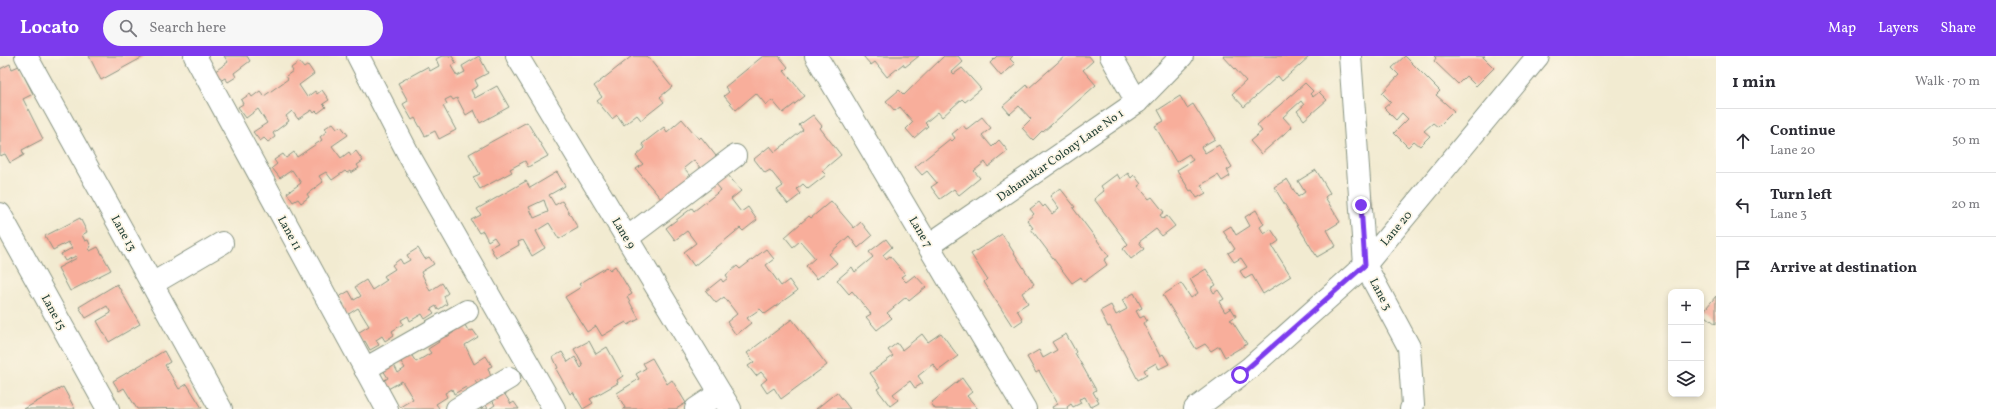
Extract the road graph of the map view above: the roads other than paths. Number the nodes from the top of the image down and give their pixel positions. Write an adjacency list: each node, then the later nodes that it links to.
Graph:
1 (26, 56): 17 (street, Lane 13)
2 (194, 56): 19 (street, Lane 11)
3 (358, 56): 26 (street)
4 (517, 56): 13 (street, Lane 9)
5 (816, 56): 15 (street, Lane 7)
6 (1111, 56): 10 (street)
7 (1182, 56): 10 (street, Dahanukar Colony Lane No 1)
8 (1350, 56): 16 (street, Lane 3)
9 (1538, 56): 16 (street, Lane 20)
10 (1137, 102): 15 (street, Dahanukar Colony Lane No 1)
11 (735, 156): 13 (street)
12 (0, 214): 22 (street, Lane 15)
13 (627, 238): 21 (street, Lane 9)
14 (222, 243): 17 (street)
15 (929, 245): 28 (street, Lane 7)
16 (1365, 265): 29 (street, Lane 20); 30 (street, Lane 3)
17 (152, 284): 23 (street, Lane 13)
18 (467, 311): 19 (street)
19 (365, 369): 24 (street, Lane 11)
20 (509, 378): 25 (street)
21 (725, 401): 27 (street)
22 (108, 409)
23 (221, 409)
24 (388, 409)
25 (456, 409)
26 (554, 409)
27 (697, 409)
28 (1025, 409)
29 (1195, 409)
30 (1411, 409)

